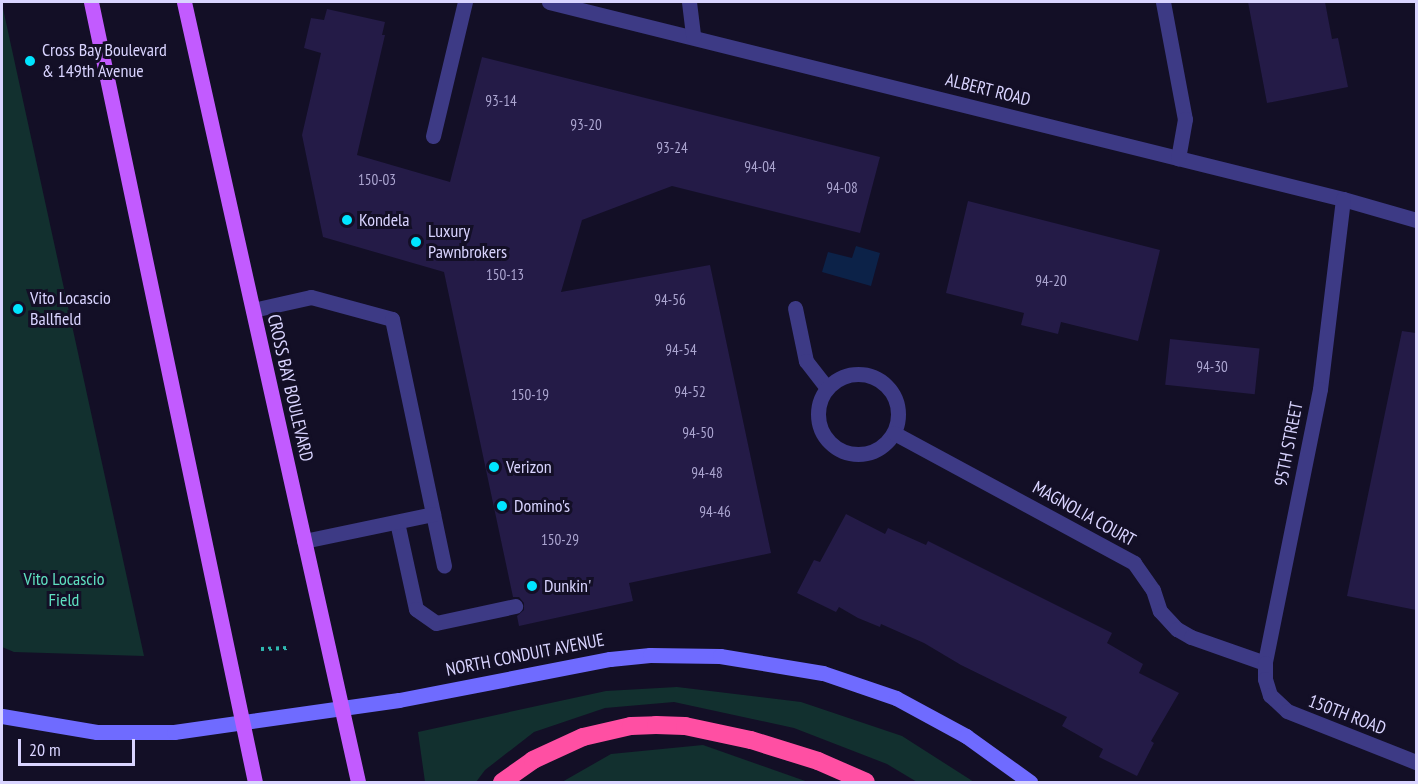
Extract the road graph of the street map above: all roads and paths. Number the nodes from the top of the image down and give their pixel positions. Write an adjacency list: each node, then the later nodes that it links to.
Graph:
1 (91, 2): 27 (main road)
2 (184, 2): 13 (main road, CROSS BAY BOULEVARD)
3 (465, 2): 8 (street)
4 (549, 2): 7 (street, ALBERT ROAD)
5 (688, 2): 7 (street)
6 (1163, 2): 9 (street)
7 (693, 37): 9 (street, ALBERT ROAD)
8 (433, 136)
9 (1178, 158): 10 (street, ALBERT ROAD)
10 (1343, 199): 11 (street, ALBERT ROAD); 23 (street, 95TH STREET)
11 (1416, 220)
12 (795, 308): 14 (street)
13 (253, 310): 16 (street); 18 (main road, CROSS BAY BOULEVARD)
14 (827, 388): 15 (street); 15 (street)
15 (894, 433): 23 (street, MAGNOLIA COURT)
16 (433, 514): 17 (street); 19 (street)
17 (397, 522): 18 (street); 20 (street)
18 (304, 542): 25 (main road, CROSS BAY BOULEVARD)
19 (444, 566)
20 (515, 606)
21 (288, 648): 22 (path)
22 (261, 649)
23 (1265, 663): 24 (street, 95TH STREET)
24 (1270, 694): 28 (street, 150TH ROAD)
25 (342, 709): 27 (street, NORTH CONDUIT AVENUE); 30 (main road, CROSS BAY BOULEVARD); 33 (street, NORTH CONDUIT AVENUE)
26 (2, 716): 27 (street, NORTH CONDUIT AVENUE)
27 (242, 723): 29 (main road)
28 (1416, 762)
29 (255, 783)
30 (358, 783)
31 (502, 783): 32 (highway)
32 (866, 783)
33 (1030, 783)

